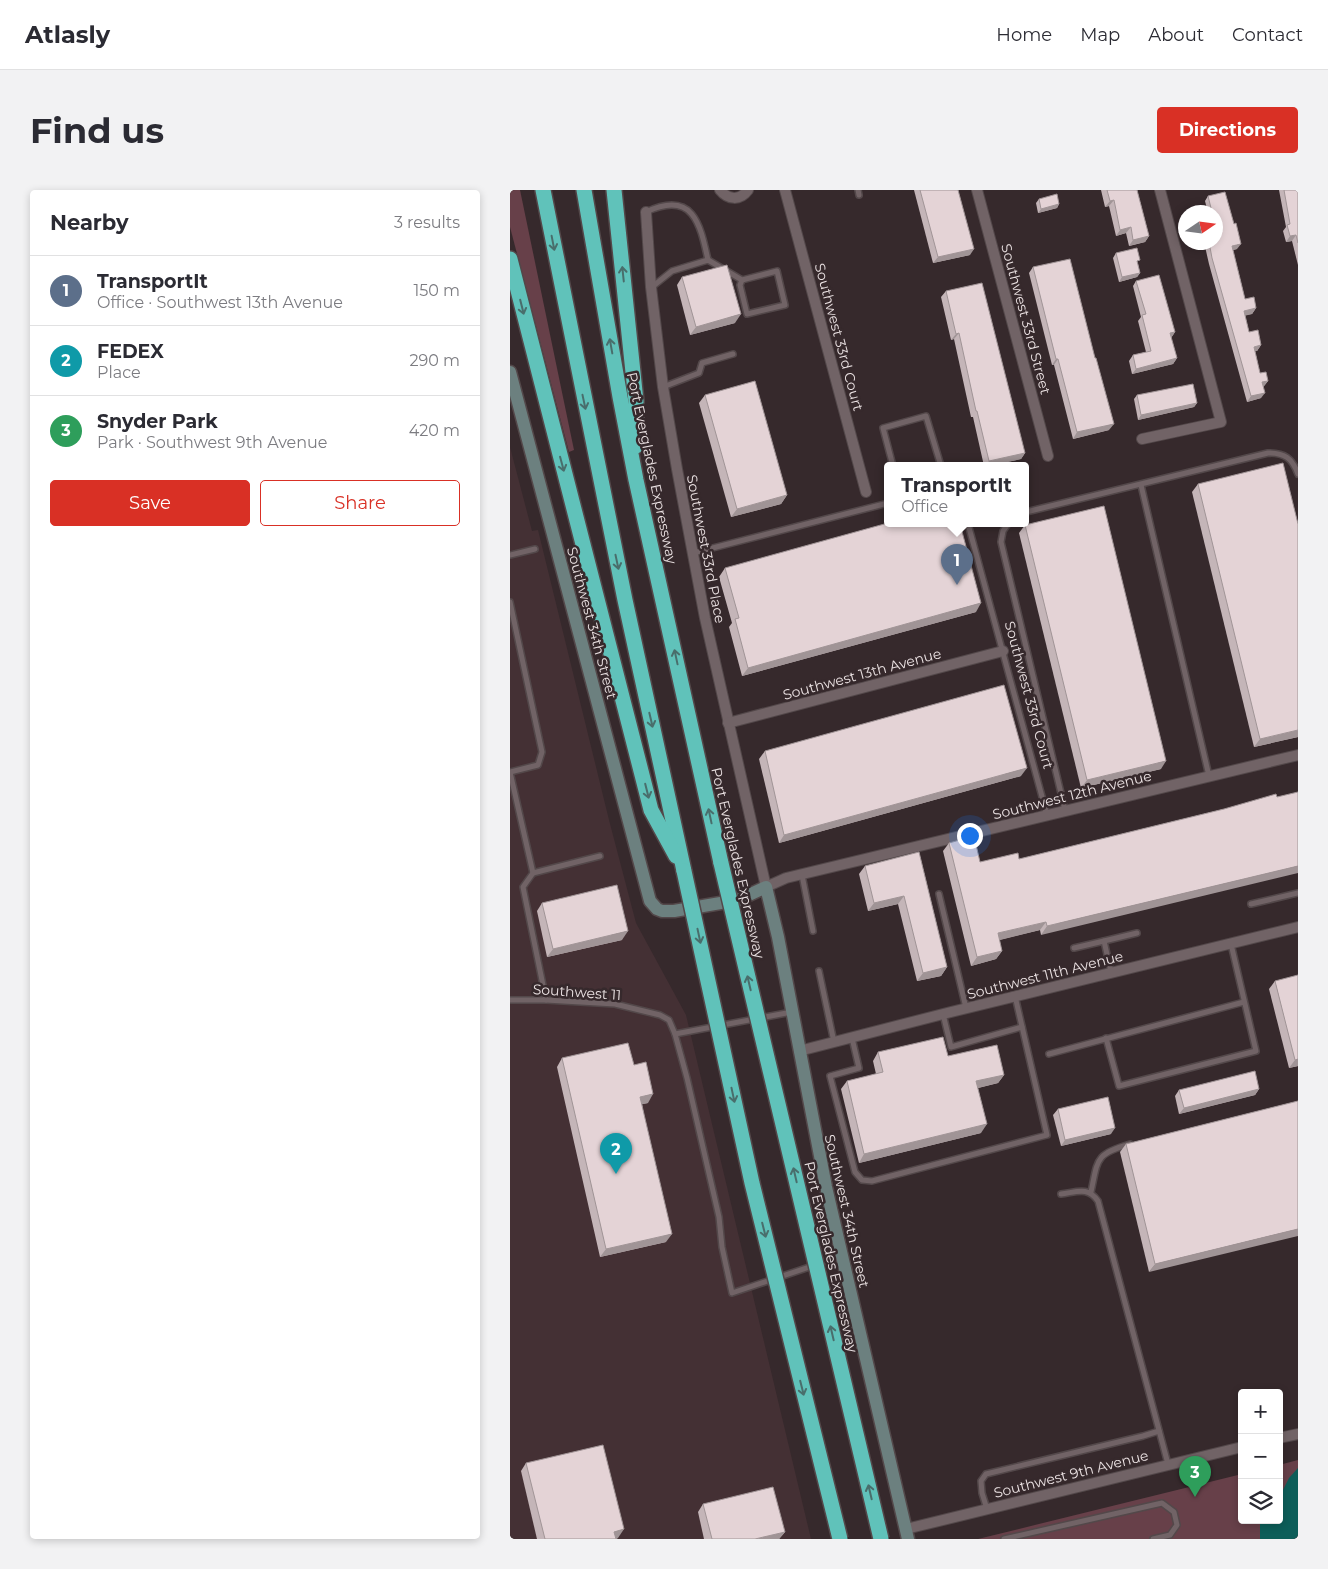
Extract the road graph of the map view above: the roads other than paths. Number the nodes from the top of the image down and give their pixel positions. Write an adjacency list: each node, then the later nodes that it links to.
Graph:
1 (543, 190): 42 (highway, one-way to 42)
2 (584, 190): 24 (highway, Port Everglades Expressway, one-way to 2)
3 (614, 190): 24 (highway, one-way to 3)
4 (720, 190): 5 (street)
5 (748, 190)
6 (785, 190): 26 (street, Southwest 33rd Court)
7 (977, 190): 20 (street, Southwest 33rd Street)
8 (1160, 190): 19 (street)
9 (673, 198): 13 (lane)
10 (666, 200): 11 (lane)
11 (646, 212): 15 (street, Southwest 33rd Place)
12 (510, 259): 42 (highway, one-way to 42)
13 (708, 260): 14 (lane); 15 (lane)
14 (742, 280): 14 (lane)
15 (651, 288): 18 (street, Southwest 33rd Place)
16 (733, 354): 18 (lane)
17 (510, 372): 45 (street, Southwest 34th Street)
18 (663, 387): 32 (street, Southwest 33rd Place)
19 (1142, 439)
20 (1048, 456)
21 (892, 462): 22 (lane)
22 (940, 462)
23 (1298, 474): 25 (lane)
24 (636, 480): 83 (highway, Port Everglades Expressway, one-way to 24, bridge)
25 (1141, 485): 28 (lane); 38 (lane)
26 (866, 492)
27 (884, 503): 32 (lane)
28 (1029, 511)
29 (969, 527): 35 (lane, Southwest 33rd Court)
30 (1006, 527): 39 (lane)
31 (535, 549): 33 (lane)
32 (693, 554): 36 (street, Southwest 33rd Place)
33 (510, 556)
34 (510, 602): 43 (lane)
35 (1003, 651): 36 (street, Southwest 13th Avenue); 40 (lane, Southwest 33rd Court)
36 (728, 723): 45 (street, Southwest 33rd Place)
37 (1298, 754): 38 (street, Southwest 12th Avenue)
38 (1209, 776): 39 (street, Southwest 12th Avenue)
39 (1065, 810): 40 (street, Southwest 12th Avenue)
40 (1047, 815): 44 (street, Southwest 12th Avenue)
41 (600, 856): 43 (lane)
42 (684, 871): 82 (highway, one-way to 82, bridge)
43 (533, 873): 59 (lane)
44 (802, 874): 45 (street, Southwest 12th Avenue); 50 (lane)
45 (766, 887): 62 (street, Southwest 34th Street)
46 (1298, 893): 48 (lane)
47 (939, 894): 61 (lane)
48 (1250, 904)
49 (1298, 927): 53 (street, Southwest 11th Avenue)
50 (813, 931)
51 (1138, 933): 52 (lane)
52 (1104, 941): 54 (lane); 56 (lane)
53 (1231, 943): 56 (street, Southwest 11th Avenue); 60 (lane)
54 (1074, 948)
55 (819, 971): 68 (lane)
56 (1111, 973): 57 (street, Southwest 11th Avenue)
57 (1015, 996): 61 (street, Southwest 11th Avenue); 64 (lane)
58 (510, 1000): 59 (lane, Southwest 11)
59 (546, 1000): 65 (lane, Southwest 11)
60 (1244, 1002): 67 (lane); 67 (lane)
61 (966, 1008): 63 (street, Southwest 11th Avenue)
62 (792, 1012): 65 (lane); 69 (street, Southwest 34th Street)
63 (943, 1014): 64 (lane); 66 (street, Southwest 11th Avenue)
64 (1022, 1027): 66 (lane)
65 (675, 1034): 74 (lane)
66 (852, 1037): 68 (street, Southwest 11th Avenue)
67 (1106, 1038): 70 (lane)
68 (834, 1042): 69 (street, Southwest 11th Avenue)
69 (799, 1051): 74 (street, Southwest 34th Street)
70 (1049, 1054)
71 (1140, 1142): 72 (lane)
72 (1091, 1192): 73 (lane); 75 (lane)
73 (1061, 1194)
74 (842, 1256): 81 (street, Southwest 34th Street)
75 (1159, 1431): 79 (lane); 80 (lane)
76 (1298, 1434): 77 (street)
77 (1283, 1437)
78 (1238, 1448): 79 (street, Southwest 9th Avenue)
79 (1168, 1464): 80 (street, Southwest 9th Avenue)
80 (987, 1509): 81 (street, Southwest 9th Avenue)
81 (907, 1534)
82 (840, 1539)
83 (881, 1539)
84 (1004, 1539): 85 (lane)
85 (1153, 1539)

